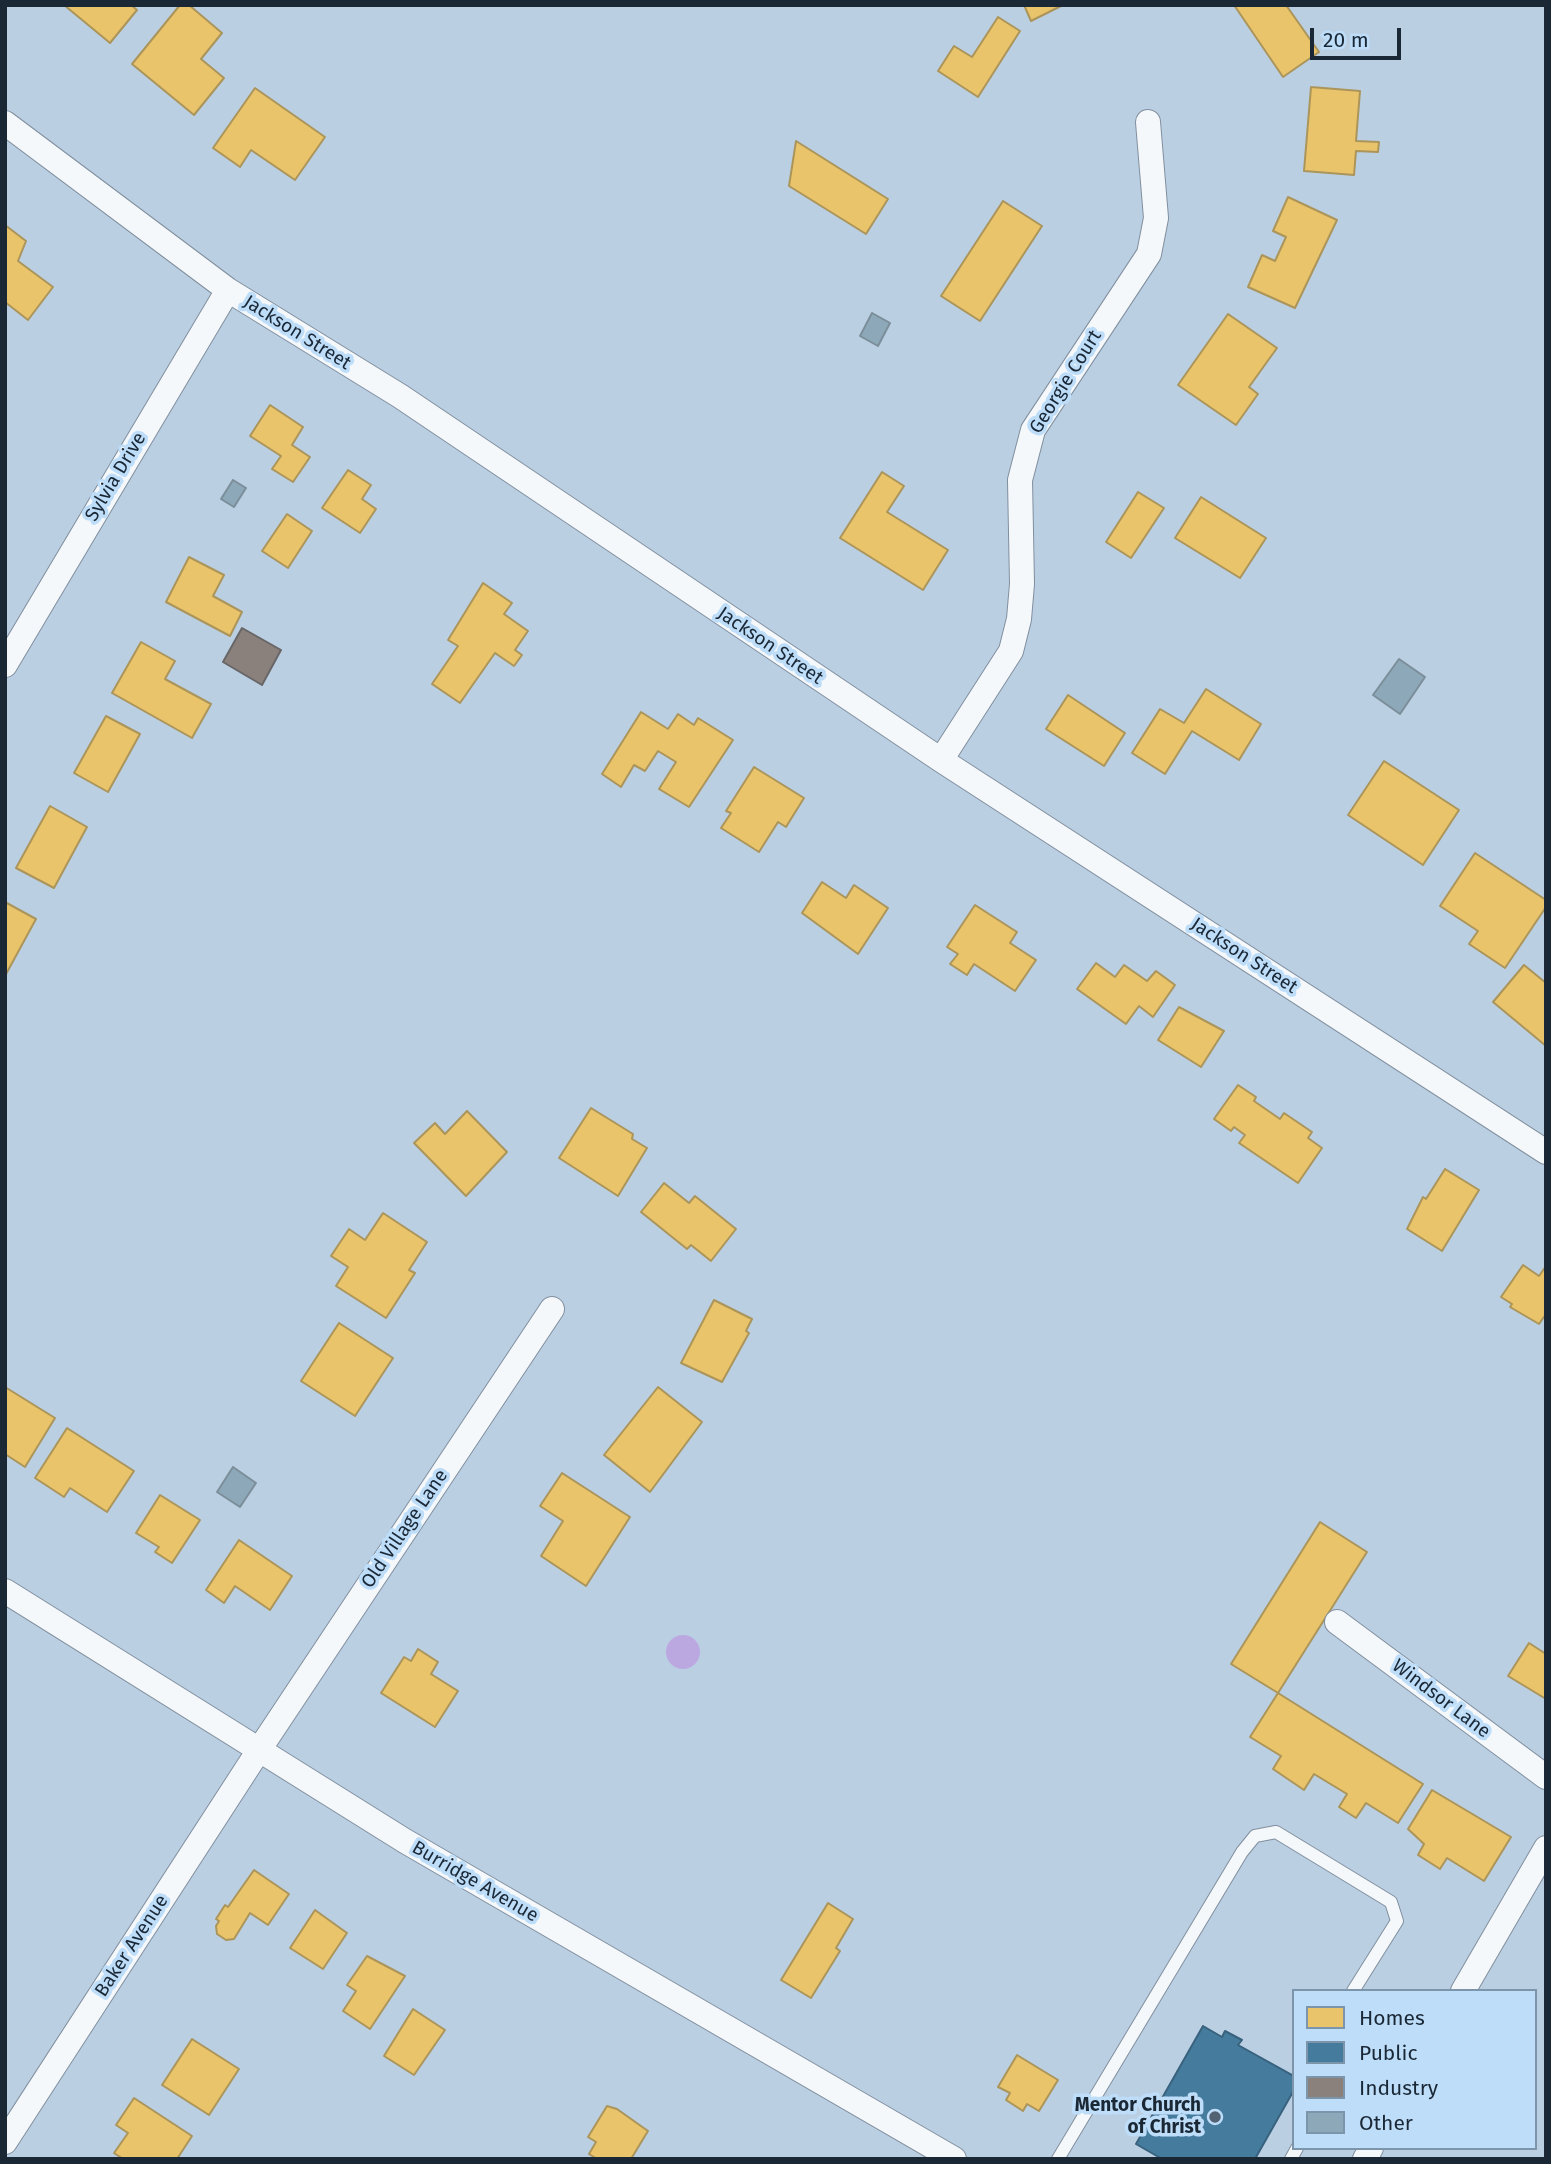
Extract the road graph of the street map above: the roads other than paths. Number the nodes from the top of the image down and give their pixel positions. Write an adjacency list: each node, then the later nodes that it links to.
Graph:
1 (1148, 122): 5 (street, Georgie Court)
2 (5, 123): 3 (street, Jackson Street)
3 (228, 290): 4 (street, Sylvia Drive); 5 (street, Jackson Street)
4 (5, 665)
5 (941, 761): 6 (street, Jackson Street)
6 (1546, 1152)
7 (552, 1309): 10 (street, Old Village Lane)
8 (5, 1591): 10 (street, Burridge Avenue)
9 (1337, 1622): 11 (street, Windsor Lane)
10 (259, 1750): 15 (street, Baker Avenue); 16 (street, Burridge Avenue)
11 (1546, 1777)
12 (1546, 1848): 14 (street)
13 (1354, 1989): 17 (lane)
14 (1464, 1989)
15 (5, 2142)
16 (954, 2159)
17 (1058, 2159)

